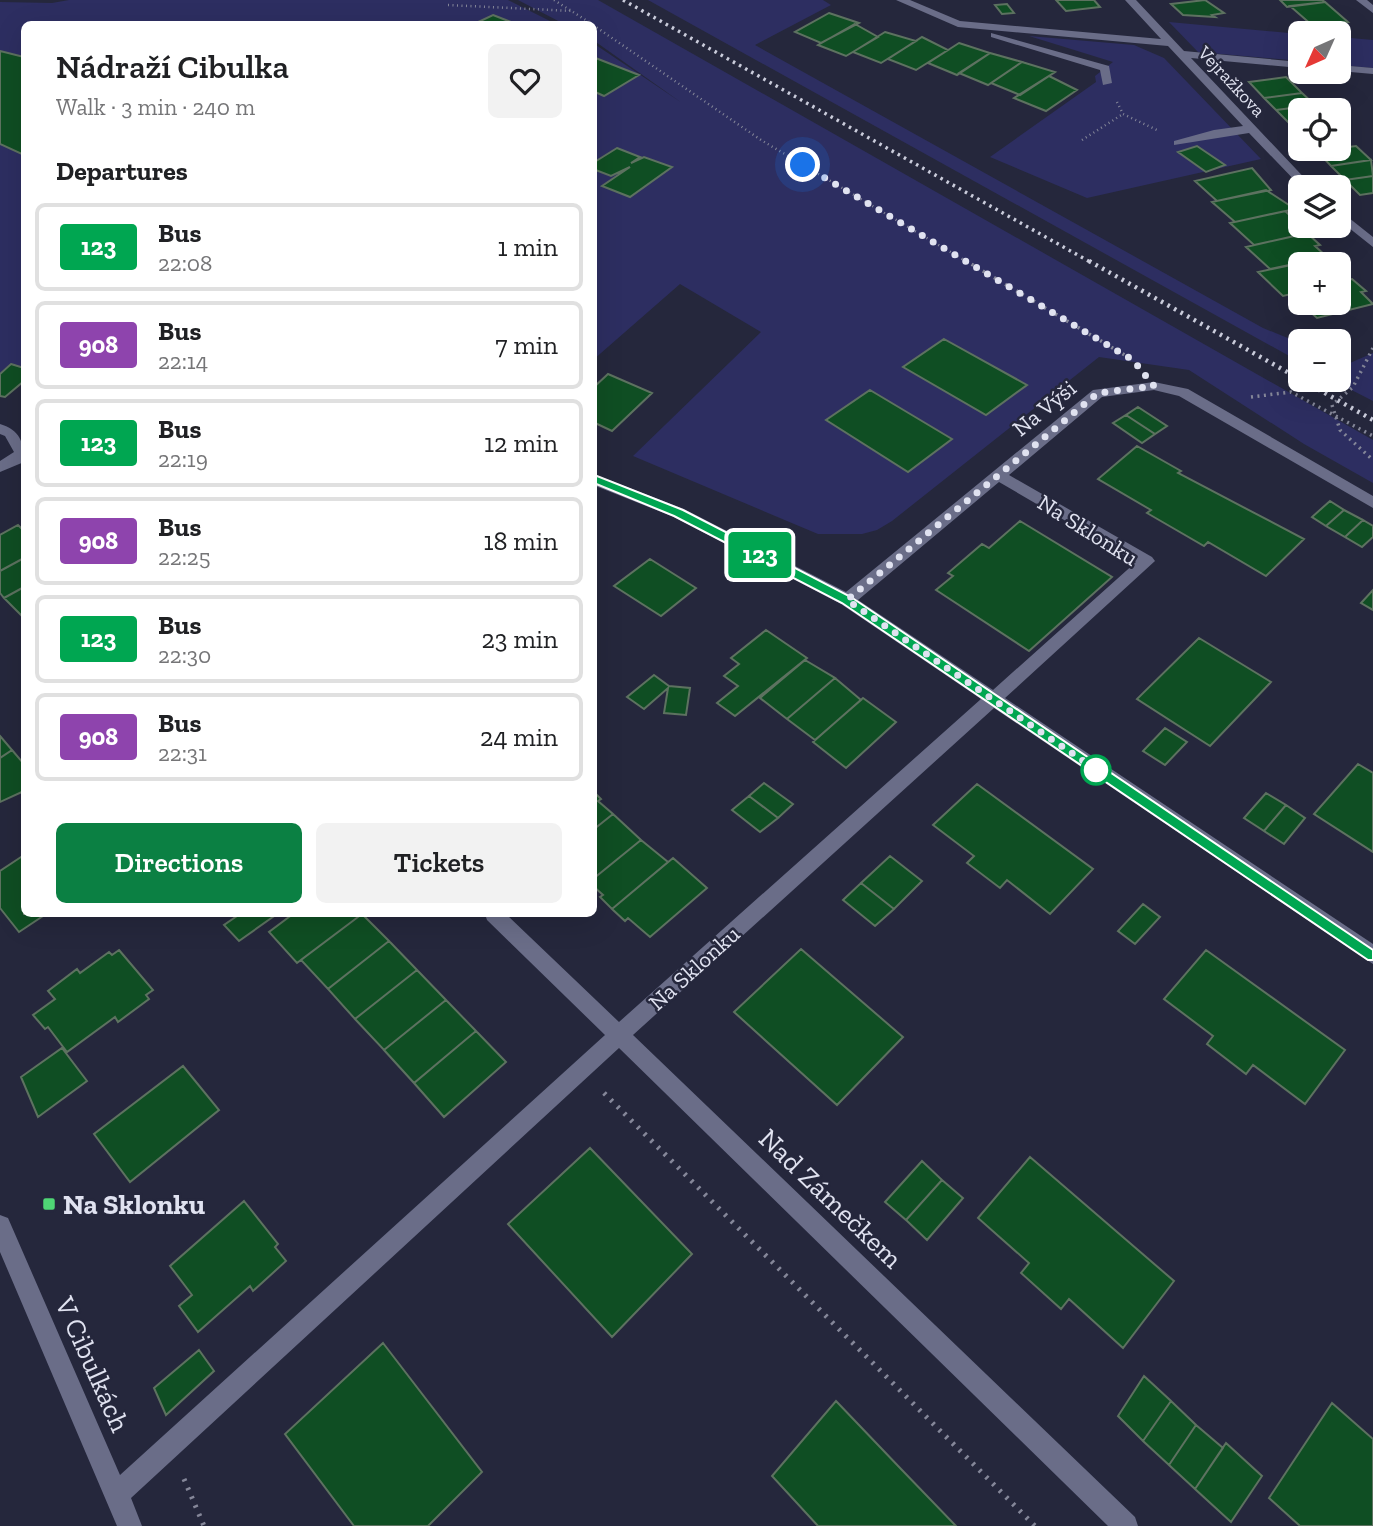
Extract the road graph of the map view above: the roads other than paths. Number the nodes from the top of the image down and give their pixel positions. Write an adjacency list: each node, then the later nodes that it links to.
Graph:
1 (901, 0): 5 (street)
2 (1130, 0): 6 (street, Vejražkova)
3 (1361, 0): 4 (street)
4 (1373, 10)
5 (958, 24): 6 (street); 11 (street)
6 (1170, 43): 7 (street, Vejražkova)
7 (1181, 54): 8 (street); 12 (street, Vejražkova)
8 (1288, 64)
9 (1351, 69): 10 (street)
10 (1373, 71)
11 (1107, 83)
12 (1251, 128): 13 (street); 14 (street, Vejražkova)
13 (1178, 143)
14 (1296, 175)
15 (1351, 224): 16 (street)
16 (1373, 243)
17 (0, 429): 18 (street)
18 (21, 450)
19 (21, 456): 20 (street)
20 (0, 467)
21 (998, 475): 23 (street, Na Výši); 24 (street, Na Výši); 25 (street, Na Sklonku)
22 (597, 481): 24 (street)
23 (1373, 503)
24 (847, 600): 25 (street)
25 (991, 700): 27 (street); 28 (street, Na Sklonku)
26 (497, 917): 28 (street, Nad Zámečkem)
27 (1373, 955)
28 (619, 1035): 30 (street, Na Sklonku); 32 (street, Nad Zámečkem)
29 (0, 1226): 30 (street, V Cibulkách)
30 (117, 1494): 31 (street, V Cibulkách)
31 (130, 1526)
32 (1126, 1526)

